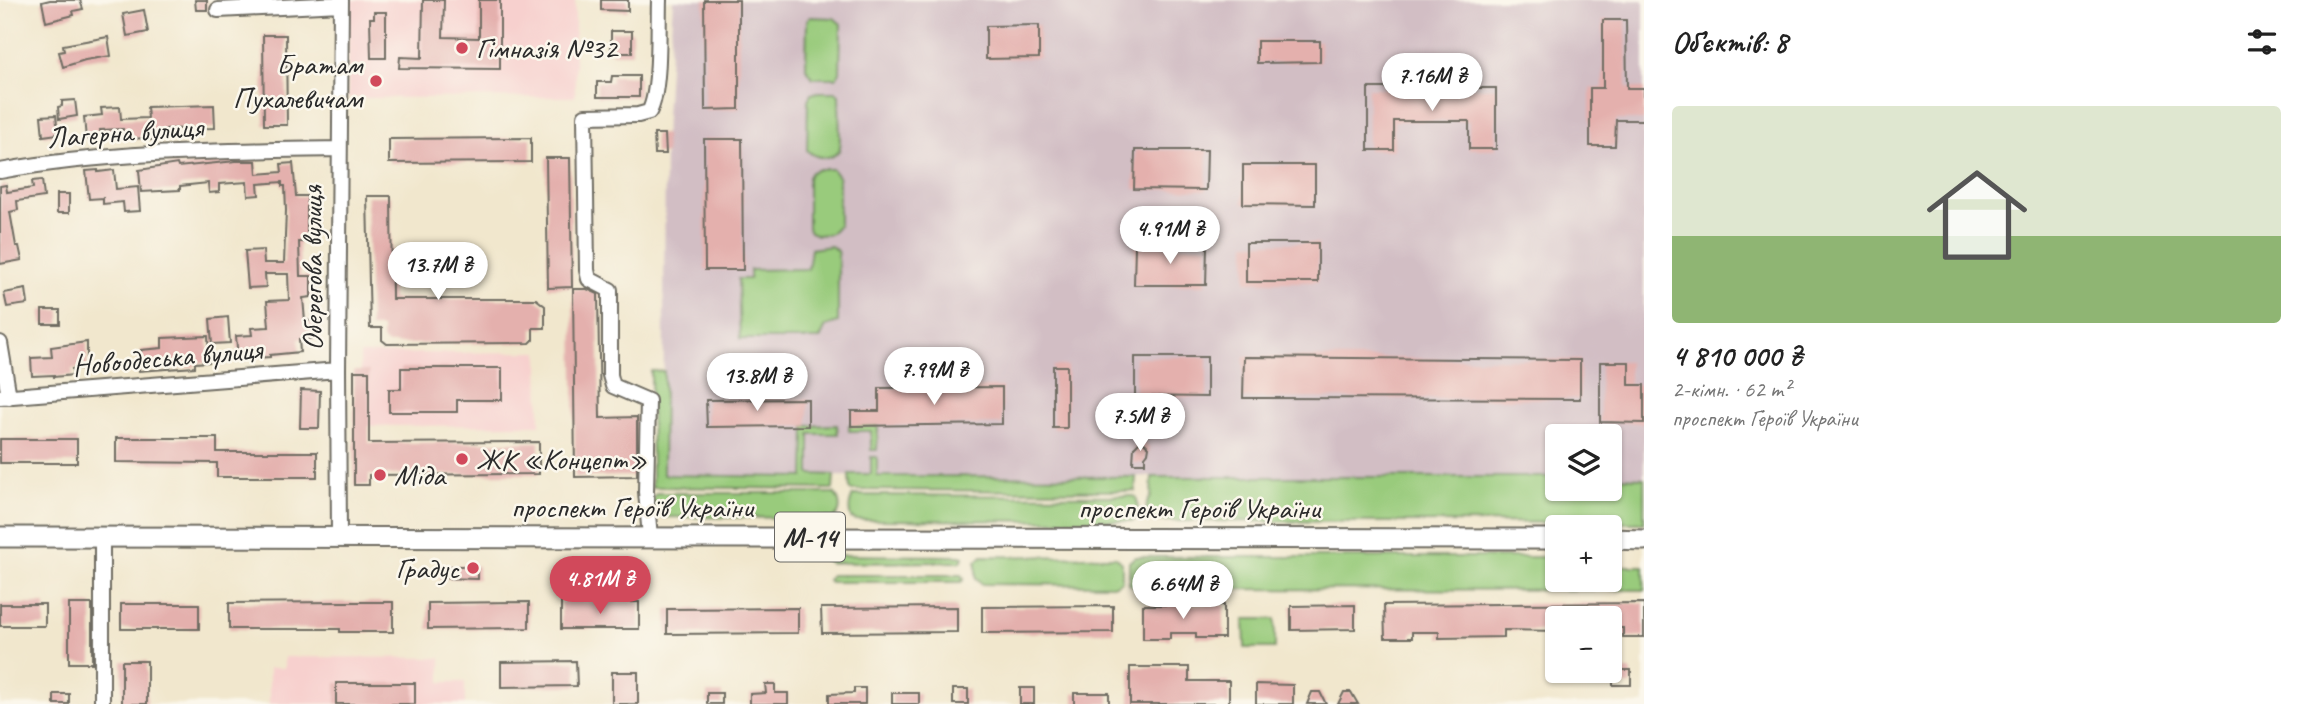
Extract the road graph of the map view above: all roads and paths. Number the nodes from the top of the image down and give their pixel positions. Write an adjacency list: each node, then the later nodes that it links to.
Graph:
1 (659, 0): 12 (street)
2 (341, 2): 3 (street); 4 (street, Оберегова вулиця)
3 (218, 10)
4 (339, 149): 5 (street, Лагерна вулиця); 7 (street, Оберегова вулиця)
5 (0, 171)
6 (0, 343): 8 (street)
7 (338, 369): 8 (street, Новоодеська вулиця); 9 (street, Оберегова вулиця)
8 (4, 397)
9 (340, 536): 11 (highway, проспект Героїв України / М-14); 12 (highway, проспект Героїв України / М-14)
10 (0, 537): 11 (highway, проспект Героїв України / М-14)
11 (102, 537): 16 (street)
12 (650, 537): 13 (highway, проспект Героїв України / М-14)
13 (1545, 539)
14 (1622, 540): 15 (highway)
15 (1644, 540)
16 (102, 704)

